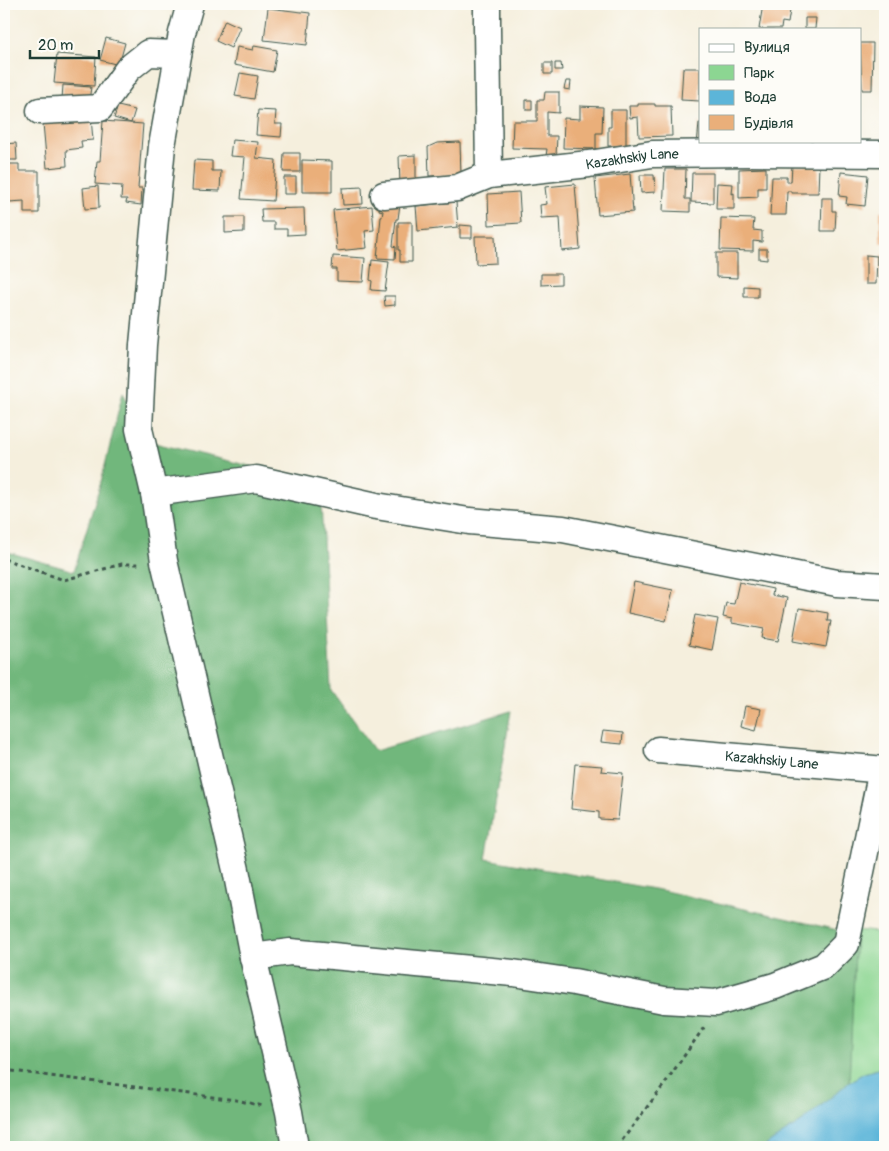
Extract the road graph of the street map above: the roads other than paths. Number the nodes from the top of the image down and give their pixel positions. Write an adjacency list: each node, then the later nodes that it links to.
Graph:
1 (190, 4): 3 (street)
2 (487, 4): 6 (street)
3 (178, 54): 4 (street); 8 (street)
4 (40, 111)
5 (885, 154): 6 (street, Kazakhskiy Lane)
6 (489, 175): 7 (street, Kazakhskiy Lane)
7 (384, 195)
8 (154, 493): 9 (street); 12 (street)
9 (885, 586)
10 (658, 750): 11 (street, Kazakhskiy Lane)
11 (883, 770): 12 (street)
12 (253, 957): 13 (street)
13 (295, 1147)

